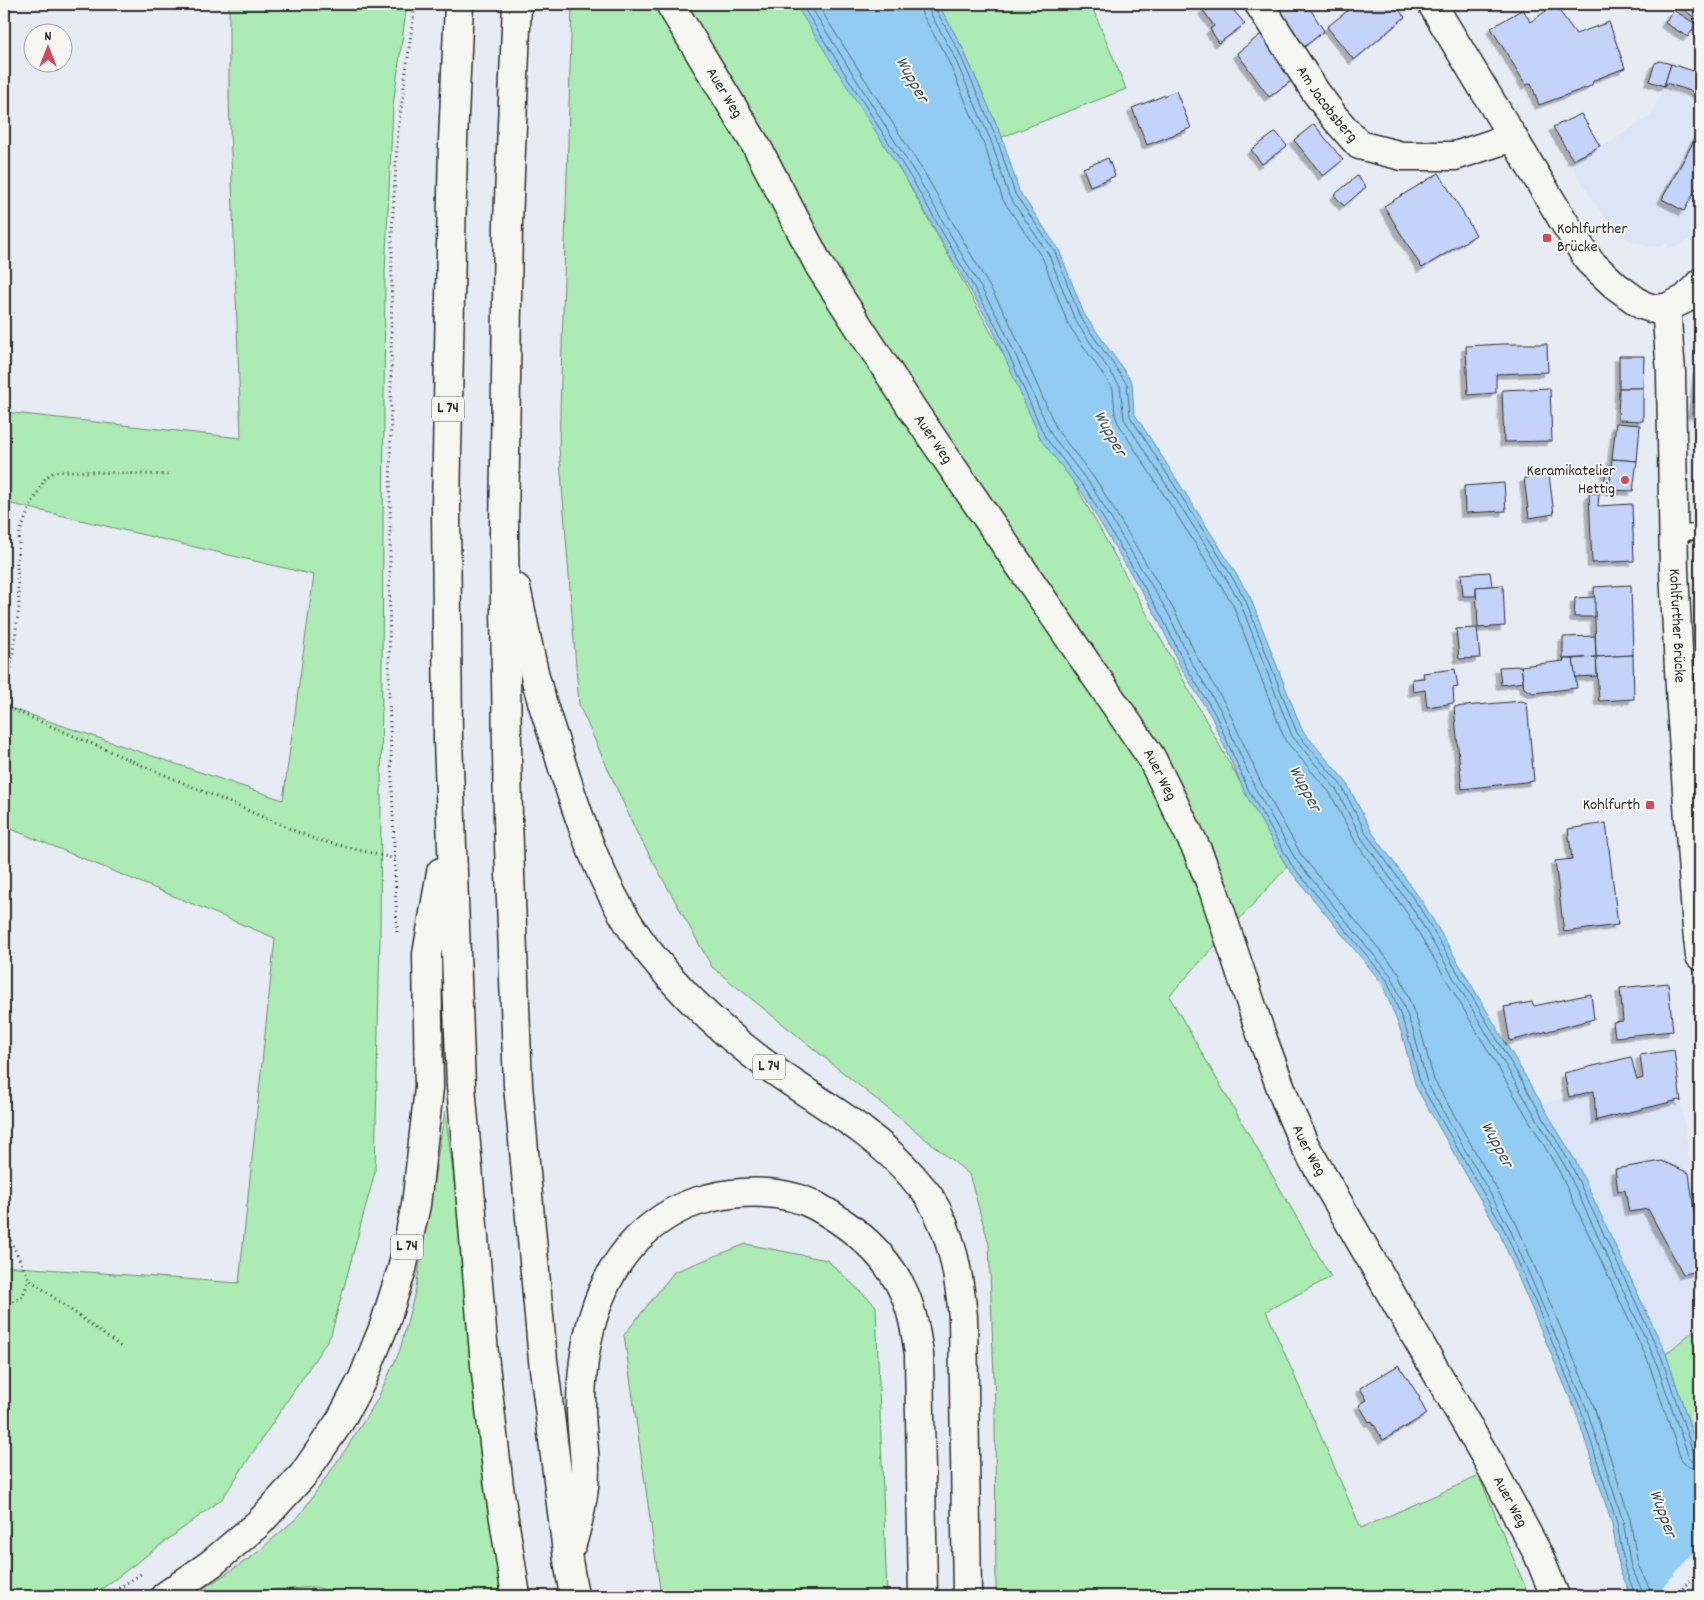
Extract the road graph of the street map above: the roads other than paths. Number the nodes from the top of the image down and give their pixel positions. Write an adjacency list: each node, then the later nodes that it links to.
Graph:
1 (459, 4): 12 (main road, L 74)
2 (517, 4): 10 (main road, L 74)
3 (670, 4): 21 (main road, Auer Weg)
4 (1260, 4): 6 (main road, Am Jacobsberg)
5 (1432, 4): 6 (main road)
6 (1513, 137): 8 (main road)
7 (1700, 282): 8 (main road)
8 (1666, 308): 11 (main road, Kohlfurther Brücke)
9 (1700, 531): 11 (lane)
10 (504, 534): 15 (main road, L 74); 20 (main road, L 74)
11 (1673, 535): 13 (main road, Kohlfurther Brücke)
12 (450, 814): 16 (main road, L 74); 17 (main road, L 74)
13 (1695, 827): 14 (main road, Kohlfurther Brücke)
14 (1700, 956)
15 (568, 1560): 18 (main road, L 74); 19 (main road, L 74)
16 (165, 1596)
17 (516, 1596)
18 (574, 1596)
19 (923, 1596)
20 (967, 1596)
21 (1555, 1596)

